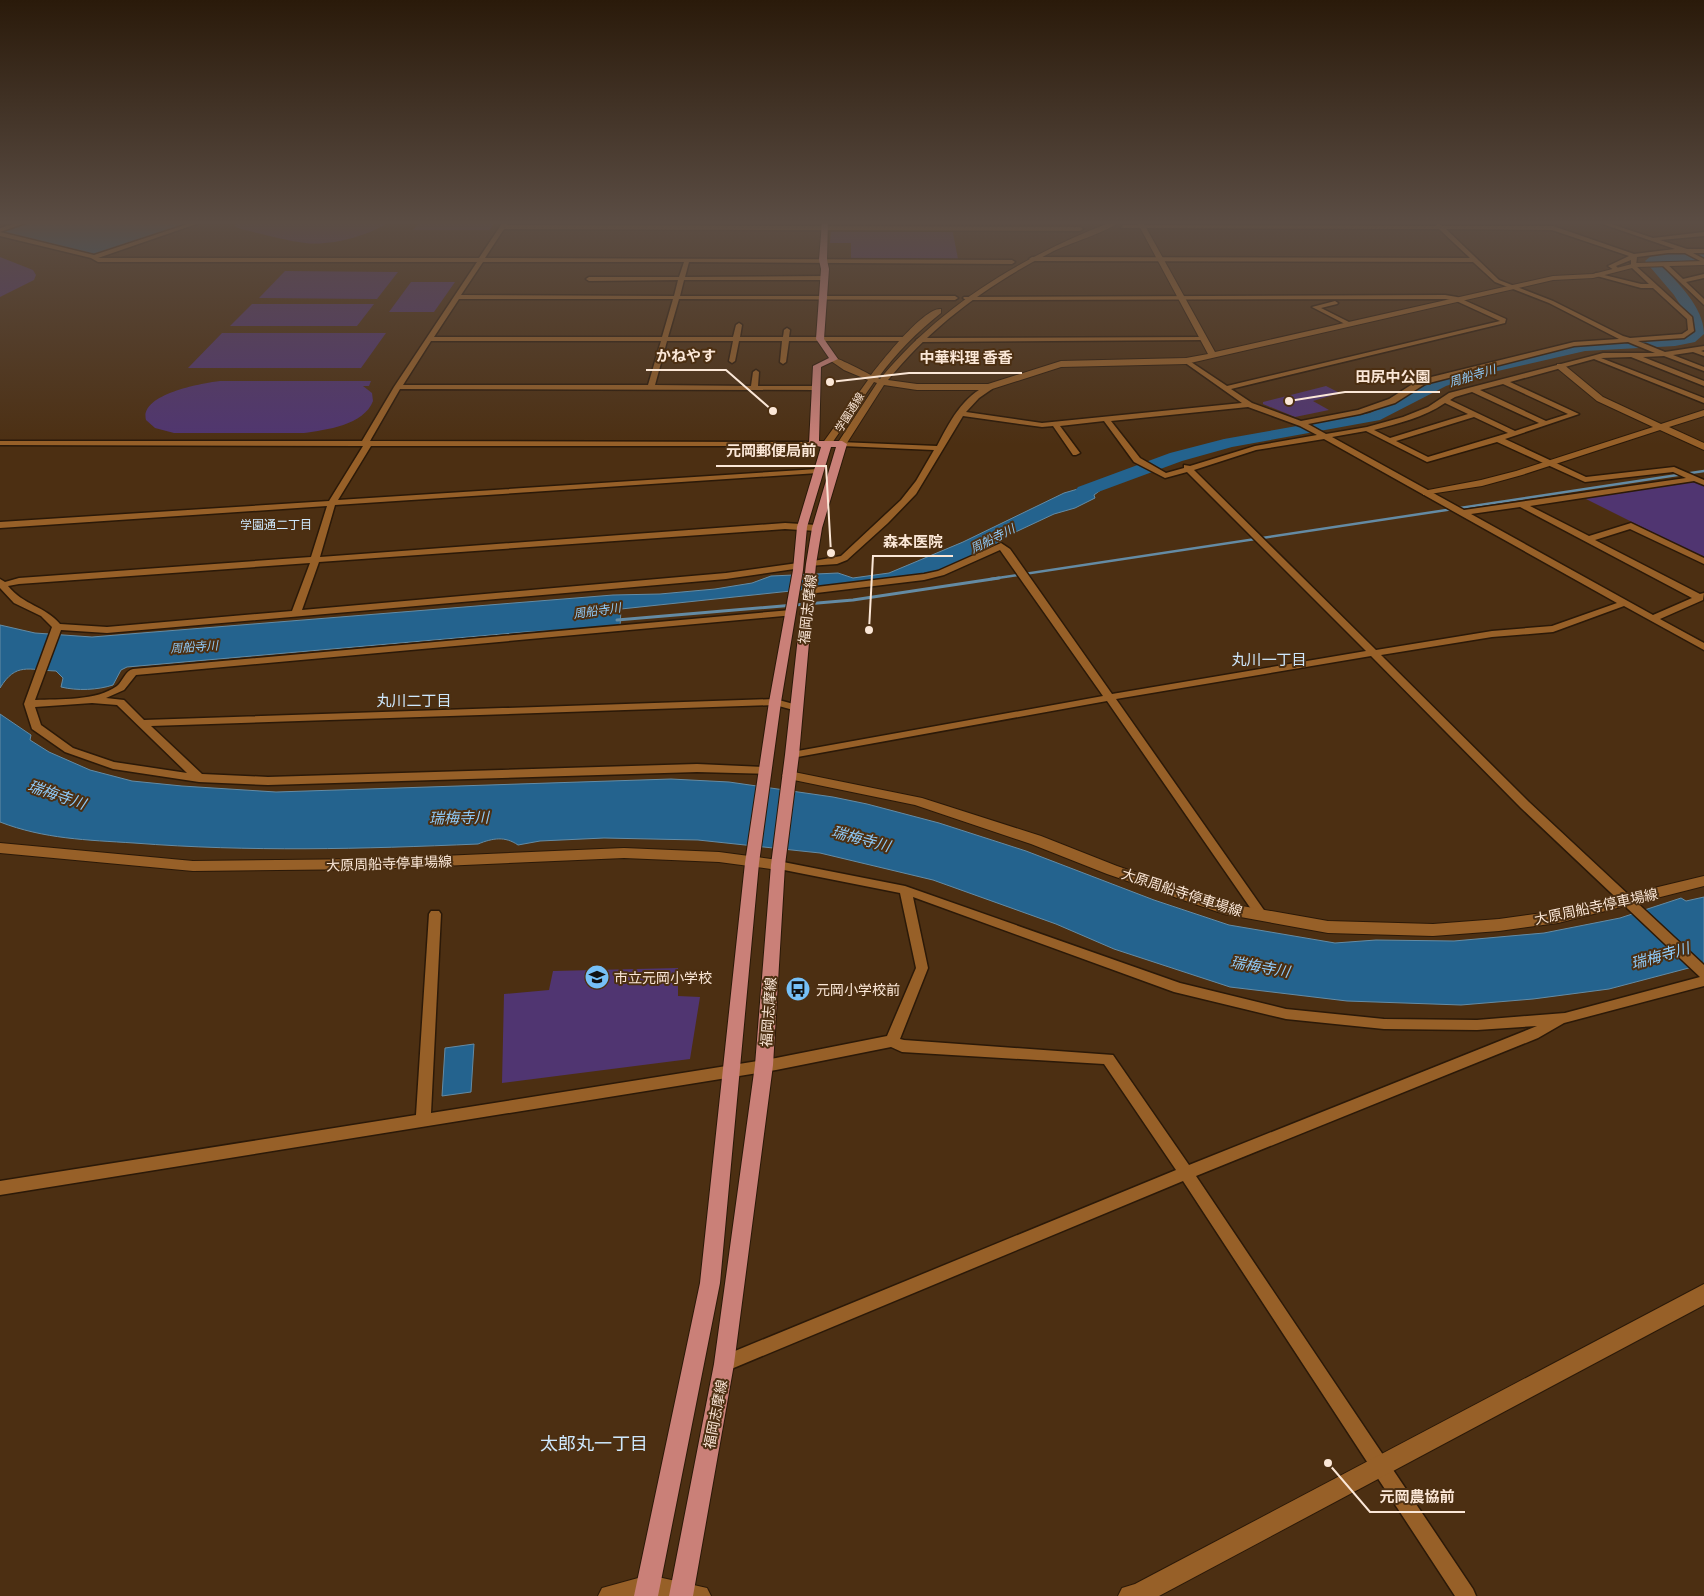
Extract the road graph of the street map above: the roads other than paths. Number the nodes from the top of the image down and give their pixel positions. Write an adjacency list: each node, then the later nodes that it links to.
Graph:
1 (1463, 296): 12 (street)
2 (1536, 296): 24 (street)
3 (1666, 296): 24 (street)
4 (456, 297): 5 (street); 16 (street)
5 (581, 297): 6 (street)
6 (675, 297): 7 (street); 17 (street)
7 (822, 297): 8 (street); 18 (main road)
8 (955, 298): 19 (street, 学園通線)
9 (966, 298): 10 (street); 23 (street, 学園通線)
10 (1180, 298): 11 (street); 20 (street)
11 (1329, 298): 12 (street); 13 (street)
12 (1455, 298): 13 (street); 48 (street)
13 (1349, 324): 27 (street)
14 (739, 325): 21 (street)
15 (786, 330): 22 (street)
16 (430, 339): 17 (street); 43 (street)
17 (663, 339): 21 (street); 44 (street)
18 (820, 339): 19 (street); 22 (street); 32 (main road)
19 (905, 339): 39 (street, 学園通線)
20 (1204, 339): 23 (street); 27 (street)
21 (735, 340): 22 (street); 33 (street)
22 (786, 340): 35 (street)
23 (919, 340): 41 (street, 学園通線)
24 (1630, 341): 28 (street); 59 (street)
25 (1704, 348): 26 (street)
26 (1694, 350): 28 (street); 29 (street)
27 (1212, 354): 34 (street)
28 (1664, 354): 30 (street); 37 (street)
29 (1704, 354)
30 (1632, 355): 31 (street); 42 (street)
31 (1594, 357): 36 (street); 51 (street)
32 (834, 359): 39 (street); 47 (main road)
33 (732, 361)
34 (1186, 361): 45 (street); 48 (street)
35 (784, 362)
36 (1560, 366): 40 (street); 60 (street)
37 (1704, 369)
38 (756, 372): 46 (street)
39 (871, 379): 41 (street); 69 (street, 学園通線)
40 (1503, 380): 49 (street); 57 (street)
41 (881, 382): 45 (street); 70 (street, 学園通線)
42 (1704, 384)
43 (398, 387): 44 (street); 67 (street)
44 (651, 387): 46 (street)
45 (989, 387): 53 (street)
46 (754, 388): 47 (street)
47 (816, 388): 68 (main road)
48 (1228, 388): 52 (street)
49 (1472, 389): 50 (street); 57 (street)
50 (1444, 400): 55 (street); 61 (street)
51 (1704, 401)
52 (1249, 404): 56 (street); 59 (street)
53 (959, 413): 58 (street); 72 (street)
54 (1704, 413): 60 (street)
55 (1474, 415): 62 (street); 65 (street)
56 (1106, 419): 58 (street); 75 (street)
57 (1545, 423): 62 (street)
58 (1055, 424): 73 (street)
59 (1302, 424): 63 (street)
60 (1660, 428): 71 (street); 74 (street)
61 (1367, 429): 63 (street); 65 (street)
62 (1513, 433): 64 (street)
63 (1323, 436): 75 (street); 80 (street)
64 (1498, 439): 65 (street); 74 (street)
65 (1388, 441)
66 (0, 443): 67 (street)
67 (367, 443): 68 (street); 81 (street)
68 (814, 444): 69 (main road)
69 (827, 444): 70 (main road); 76 (main road, 福岡志摩線)
70 (842, 444): 72 (street); 86 (main road, 福岡志摩線)
71 (1704, 447)
72 (939, 448): 90 (street)
73 (1076, 453)
74 (1549, 463): 78 (street); 80 (street)
75 (1187, 467): 101 (street)
76 (818, 471): 81 (street); 85 (main road, 福岡志摩線)
77 (1704, 477): 78 (street)
78 (1694, 478): 79 (street); 82 (street)
79 (1704, 483)
80 (1426, 493): 83 (street)
81 (332, 503): 84 (street); 88 (street)
82 (1522, 505): 83 (street); 87 (street)
83 (1463, 514): 95 (street)
84 (0, 525)
85 (802, 527): 86 (street); 88 (street); 91 (main road, 福岡志摩線)
86 (817, 528): 90 (main road, 福岡志摩線)
87 (1589, 539): 89 (street); 94 (street)
88 (315, 560): 92 (street); 97 (street)
89 (1704, 561)
90 (811, 564): 93 (main road, 福岡志摩線)
91 (798, 568): 96 (main road, 福岡志摩線); 97 (street)
92 (1, 584): 99 (street)
93 (808, 591): 102 (street); 106 (main road, 福岡志摩線)
94 (1702, 597): 98 (street)
95 (1625, 603): 98 (street); 101 (street)
96 (791, 613): 103 (street); 104 (main road, 福岡志摩線)
97 (296, 614): 99 (street)
98 (1653, 618): 100 (street)
99 (57, 627): 105 (street)
100 (1704, 647)
101 (1372, 653): 102 (street); 117 (street)
102 (1111, 696): 108 (street); 119 (street)
103 (92, 700): 105 (street); 107 (street)
104 (776, 702): 106 (street); 107 (street); 109 (main road, 福岡志摩線)
105 (29, 704): 111 (street)
106 (797, 708): 108 (main road, 福岡志摩線)
107 (142, 723): 111 (street)
108 (792, 755): 110 (main road, 福岡志摩線)
109 (766, 771): 111 (street); 113 (main road, 福岡志摩線)
110 (789, 775): 114 (main road, 福岡志摩線); 119 (street, 大原周船寺停車場線)
111 (199, 778)
112 (0, 848): 113 (street, 大原周船寺停車場線)
113 (752, 864): 114 (street, 大原周船寺停車場線); 125 (main road, 福岡志摩線)
114 (778, 864): 116 (street); 124 (main road, 福岡志摩線)
115 (1704, 881): 117 (street, 大原周船寺停車場線)
116 (905, 890): 122 (street); 123 (street)
117 (1627, 900): 119 (street, 大原周船寺停車場線); 120 (street)
118 (435, 914): 126 (street)
119 (1262, 916)
120 (1704, 972)
121 (1704, 981): 122 (street)
122 (1565, 1018): 127 (street)
123 (892, 1041): 124 (street); 127 (street)
124 (764, 1065): 125 (street); 130 (main road, 福岡志摩線)
125 (732, 1071): 126 (street); 132 (main road, 福岡志摩線)
126 (423, 1120): 128 (street)
127 (1186, 1173): 130 (street); 131 (street)
128 (0, 1188)
129 (1704, 1294): 131 (street)
130 (724, 1364): 133 (main road, 福岡志摩線)
131 (1378, 1466): 135 (street); 136 (street)
132 (648, 1592): 133 (street); 134 (street)
133 (687, 1595)
134 (610, 1596)
135 (1130, 1596)
136 (1466, 1596)

